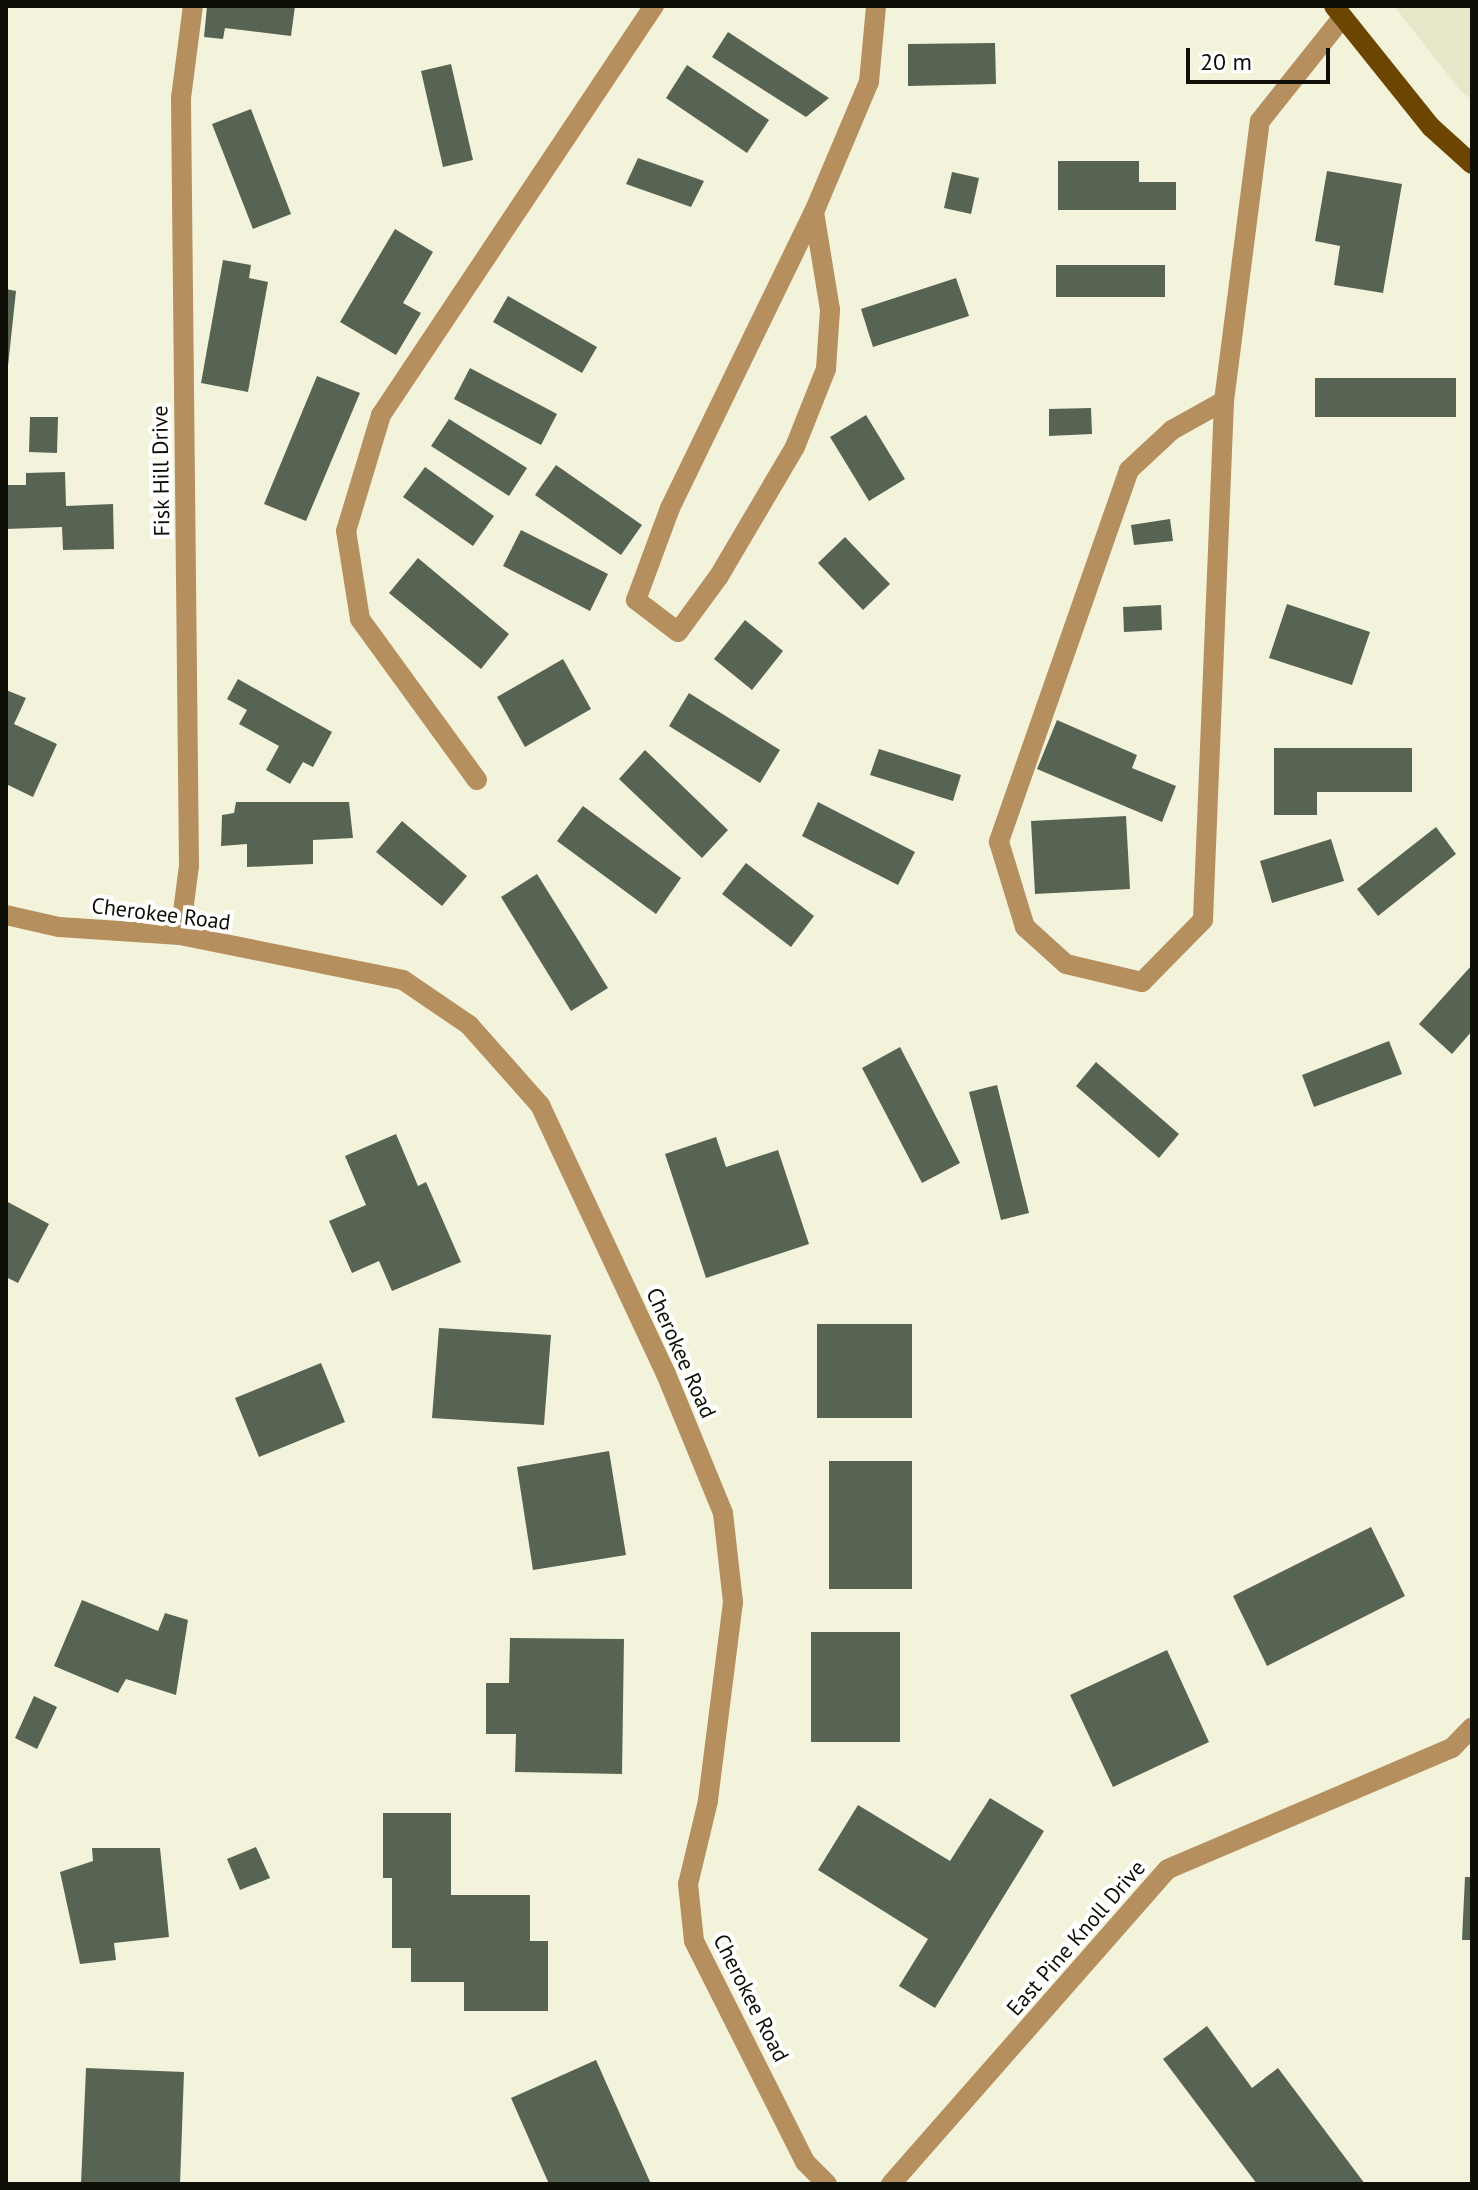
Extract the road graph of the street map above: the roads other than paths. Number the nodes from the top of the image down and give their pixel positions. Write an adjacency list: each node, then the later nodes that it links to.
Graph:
1 (193, 6): 10 (street, Fisk Hill Drive)
2 (654, 6): 8 (street)
3 (876, 6): 6 (street)
4 (1338, 12): 5 (main road); 7 (street)
5 (1472, 164)
6 (814, 212): 6 (street)
7 (1224, 401): 7 (street)
8 (477, 780)
9 (6, 915): 10 (street, Cherokee Road)
10 (180, 935): 12 (street, Cherokee Road)
11 (1472, 1727): 13 (street, East Pine Knoll Drive)
12 (827, 2184)
13 (891, 2184)

